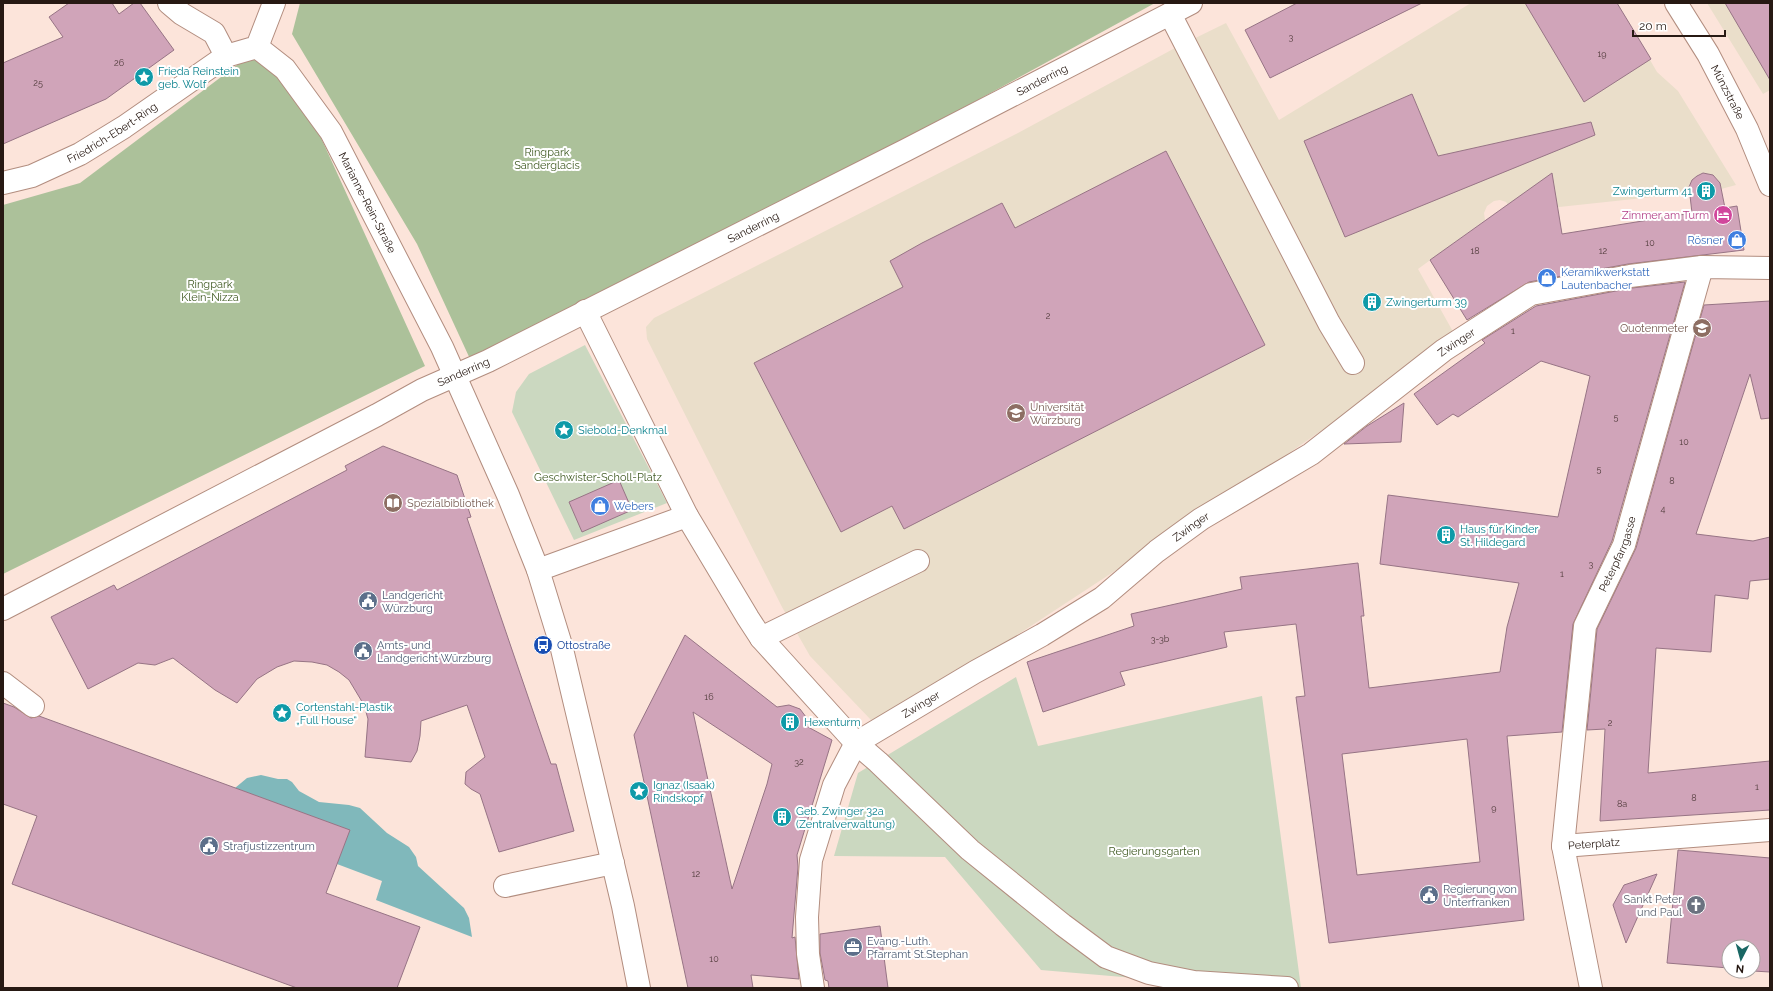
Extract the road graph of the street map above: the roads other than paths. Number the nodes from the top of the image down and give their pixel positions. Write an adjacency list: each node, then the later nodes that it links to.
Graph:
1 (169, 3): 7 (street)
2 (274, 3): 6 (street)
3 (1190, 3): 5 (street, Sanderring)
4 (1676, 3): 9 (street, Münzstraße)
5 (1170, 14): 12 (street, Sanderring); 13 (street)
6 (257, 47): 7 (street, Friedrich-Ebert-Ring); 14 (street, Marianne-Rein-Straße)
7 (226, 56): 8 (street, Friedrich-Ebert-Ring)
8 (3, 183)
9 (1770, 185)
10 (1702, 267): 11 (street, Zwinger); 22 (street, Zwinger); 24 (street, Peterpfarrgasse)
11 (1770, 268)
12 (585, 311): 14 (street, Sanderring); 15 (street)
13 (1352, 363)
14 (455, 376): 17 (street); 18 (street, Sanderring)
15 (687, 516): 17 (street); 19 (street)
16 (918, 562): 19 (street)
17 (538, 570): 25 (street)
18 (3, 609)
19 (761, 638): 22 (street)
20 (3, 683): 21 (street)
21 (33, 706)
22 (856, 743): 28 (street); 29 (street)
23 (1770, 830): 24 (street, Peterplatz)
24 (1563, 846): 30 (street, Peterplatz)
25 (613, 862): 26 (street); 27 (street)
26 (505, 886)
27 (639, 988)
28 (812, 988)
29 (1287, 988)
30 (1591, 988)

